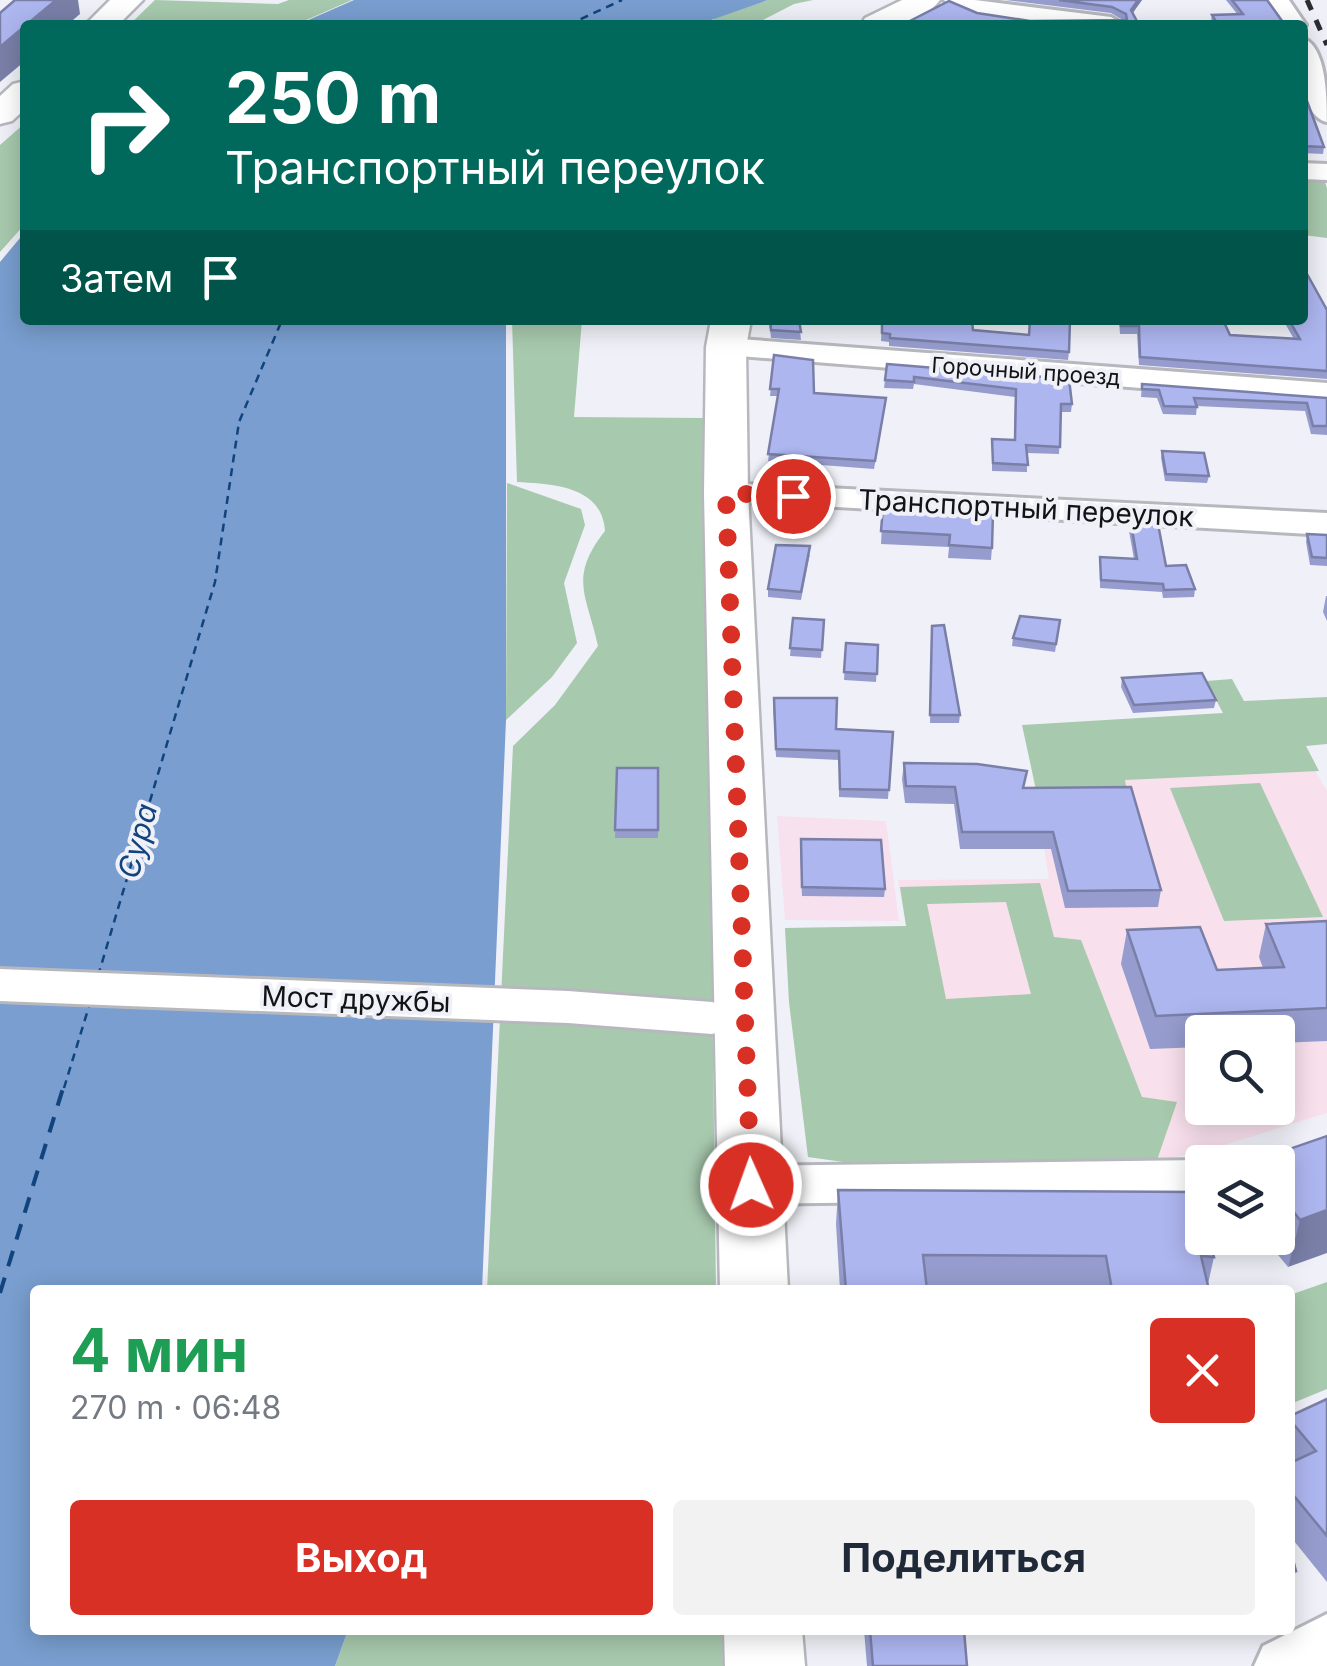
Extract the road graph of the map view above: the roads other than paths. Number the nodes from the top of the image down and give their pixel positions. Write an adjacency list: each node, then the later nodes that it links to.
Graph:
1 (128, 0): 4 (main road)
2 (956, 0): 6 (street)
3 (919, 1): 5 (main road)
4 (106, 20)
5 (885, 20)
6 (1076, 20)
7 (1308, 62): 10 (street)
8 (20, 96): 9 (main road)
9 (0, 114)
10 (1327, 114)
11 (728, 334): 12 (street, Горочный проезд); 13 (main road)
12 (1327, 393)
13 (726, 493): 14 (street, Транспортный переулок); 18 (main road)
14 (1327, 524)
15 (0, 985): 16 (street, Мост дружбы)
16 (712, 1018)
17 (1185, 1178): 18 (street)
18 (751, 1185): 19 (main road)
19 (754, 1285)
20 (764, 1635): 22 (main road)
21 (1327, 1642): 23 (street)
22 (765, 1666)
23 (1285, 1666)

